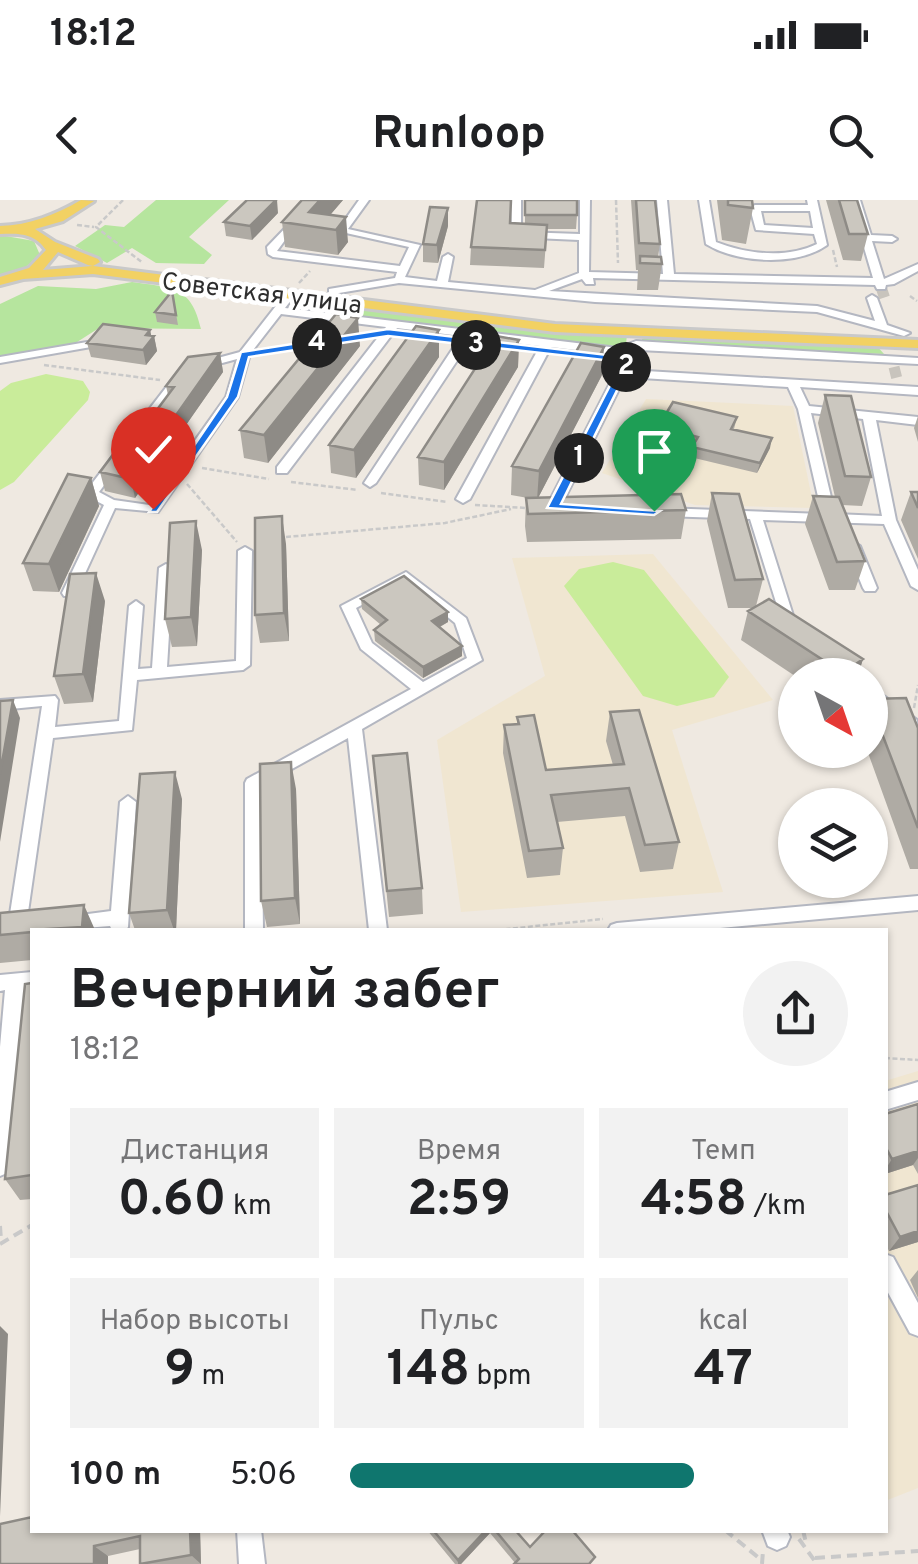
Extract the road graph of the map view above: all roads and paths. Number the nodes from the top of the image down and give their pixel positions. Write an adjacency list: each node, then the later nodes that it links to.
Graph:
1 (89, 200): 14 (main road); 19 (main road)
2 (123, 200): 13 (path)
3 (364, 200): 23 (street)
4 (516, 200): 16 (street)
5 (584, 200): 16 (street)
6 (616, 200): 25 (path)
7 (662, 200): 26 (street)
8 (704, 200): 15 (street)
9 (855, 200): 17 (street)
10 (813, 204): 15 (street); 15 (street)
11 (70, 224): 13 (path)
12 (291, 225): 23 (street)
13 (96, 228): 22 (path)
14 (5, 230): 19 (main road, Советская улица)
15 (819, 231)
16 (584, 237): 24 (street)
17 (866, 238): 18 (street); 33 (street)
18 (892, 239)
19 (51, 244): 22 (main road, Советская улица); 28 (main road)
20 (448, 256): 29 (street)
21 (918, 267): 33 (street)
22 (144, 271): 27 (main road, Советская улица); 28 (main road, Советская улица)
23 (401, 275): 29 (street); 31 (street)
24 (584, 275): 25 (street); 34 (street); 35 (street)
25 (619, 276): 26 (street); 35 (street)
26 (669, 277): 33 (street)
27 (183, 279): 31 (main road, Советская улица); 32 (main road, Советская улица)
28 (10, 280)
29 (442, 283): 34 (street)
30 (316, 284): 32 (path)
31 (360, 289): 39 (main road, Советская улица)
32 (295, 290): 38 (street); 43 (main road, Советская улица)
33 (875, 291): 41 (street)
34 (536, 293): 35 (street)
35 (594, 293): 39 (street)
36 (910, 296): 37 (path)
37 (917, 301)
38 (279, 311): 40 (street); 48 (street)
39 (844, 324): 41 (main road, Советская улица)
40 (392, 327): 42 (street); 59 (street)
41 (880, 330): 49 (main road, Советская улица)
42 (466, 336): 47 (street); 61 (street)
43 (637, 340): 47 (street); 49 (main road, Советская улица); 52 (street)
44 (316, 344): 48 (path)
45 (918, 344): 49 (main road, Советская улица)
46 (88, 345): 50 (street)
47 (546, 346): 62 (street)
48 (244, 354): 53 (street); 60 (street)
49 (900, 358): 51 (street); 54 (street); 55 (street)
50 (6, 361): 53 (path)
51 (918, 361)
52 (622, 373): 54 (street); 65 (street)
53 (172, 382): 63 (street)
54 (792, 382): 56 (street)
55 (918, 391)
56 (804, 409): 57 (street); 68 (street)
57 (870, 418): 58 (street); 69 (street)
58 (918, 421)
59 (282, 470)
60 (177, 472): 63 (street); 71 (path)
61 (370, 483)
62 (463, 499)
63 (111, 504): 75 (street)
64 (518, 508): 70 (path)
65 (572, 508)
66 (645, 511): 67 (street)
67 (755, 514): 68 (street); 77 (street)
68 (835, 517): 69 (street); 74 (street)
69 (889, 520): 73 (street)
70 (275, 538)
71 (241, 547): 78 (street)
72 (166, 568): 78 (street)
73 (918, 586)
74 (870, 588)
75 (69, 593)
76 (136, 606): 79 (street)
77 (804, 639)
78 (160, 673): 79 (street)
79 (130, 675): 86 (street)
80 (918, 685): 84 (path)
81 (421, 689): 81 (street); 85 (street)
82 (0, 705): 86 (street)
83 (888, 705): 84 (street)
84 (911, 724): 87 (street)
85 (354, 725): 93 (street); 94 (street)
86 (46, 733): 92 (street)
87 (918, 740)
88 (128, 802): 90 (street)
89 (918, 904): 91 (street)
90 (119, 924): 92 (street)
91 (746, 924): 95 (street)
92 (8, 928)
93 (254, 928)
94 (378, 928)
95 (668, 928)
96 (16, 981): 101 (street)
97 (888, 1058): 98 (path)
98 (918, 1060)
99 (918, 1091): 100 (street)
100 (888, 1100)
101 (0, 1166)
102 (0, 1226): 104 (path)
103 (30, 1226): 104 (path)
104 (1, 1243)
105 (888, 1270): 106 (street)
106 (918, 1325)
107 (249, 1533): 114 (street)
108 (729, 1533): 113 (path)
109 (804, 1533): 110 (path)
110 (806, 1545)
111 (918, 1551): 112 (path)
112 (815, 1558)
113 (761, 1560)
114 (252, 1564)

